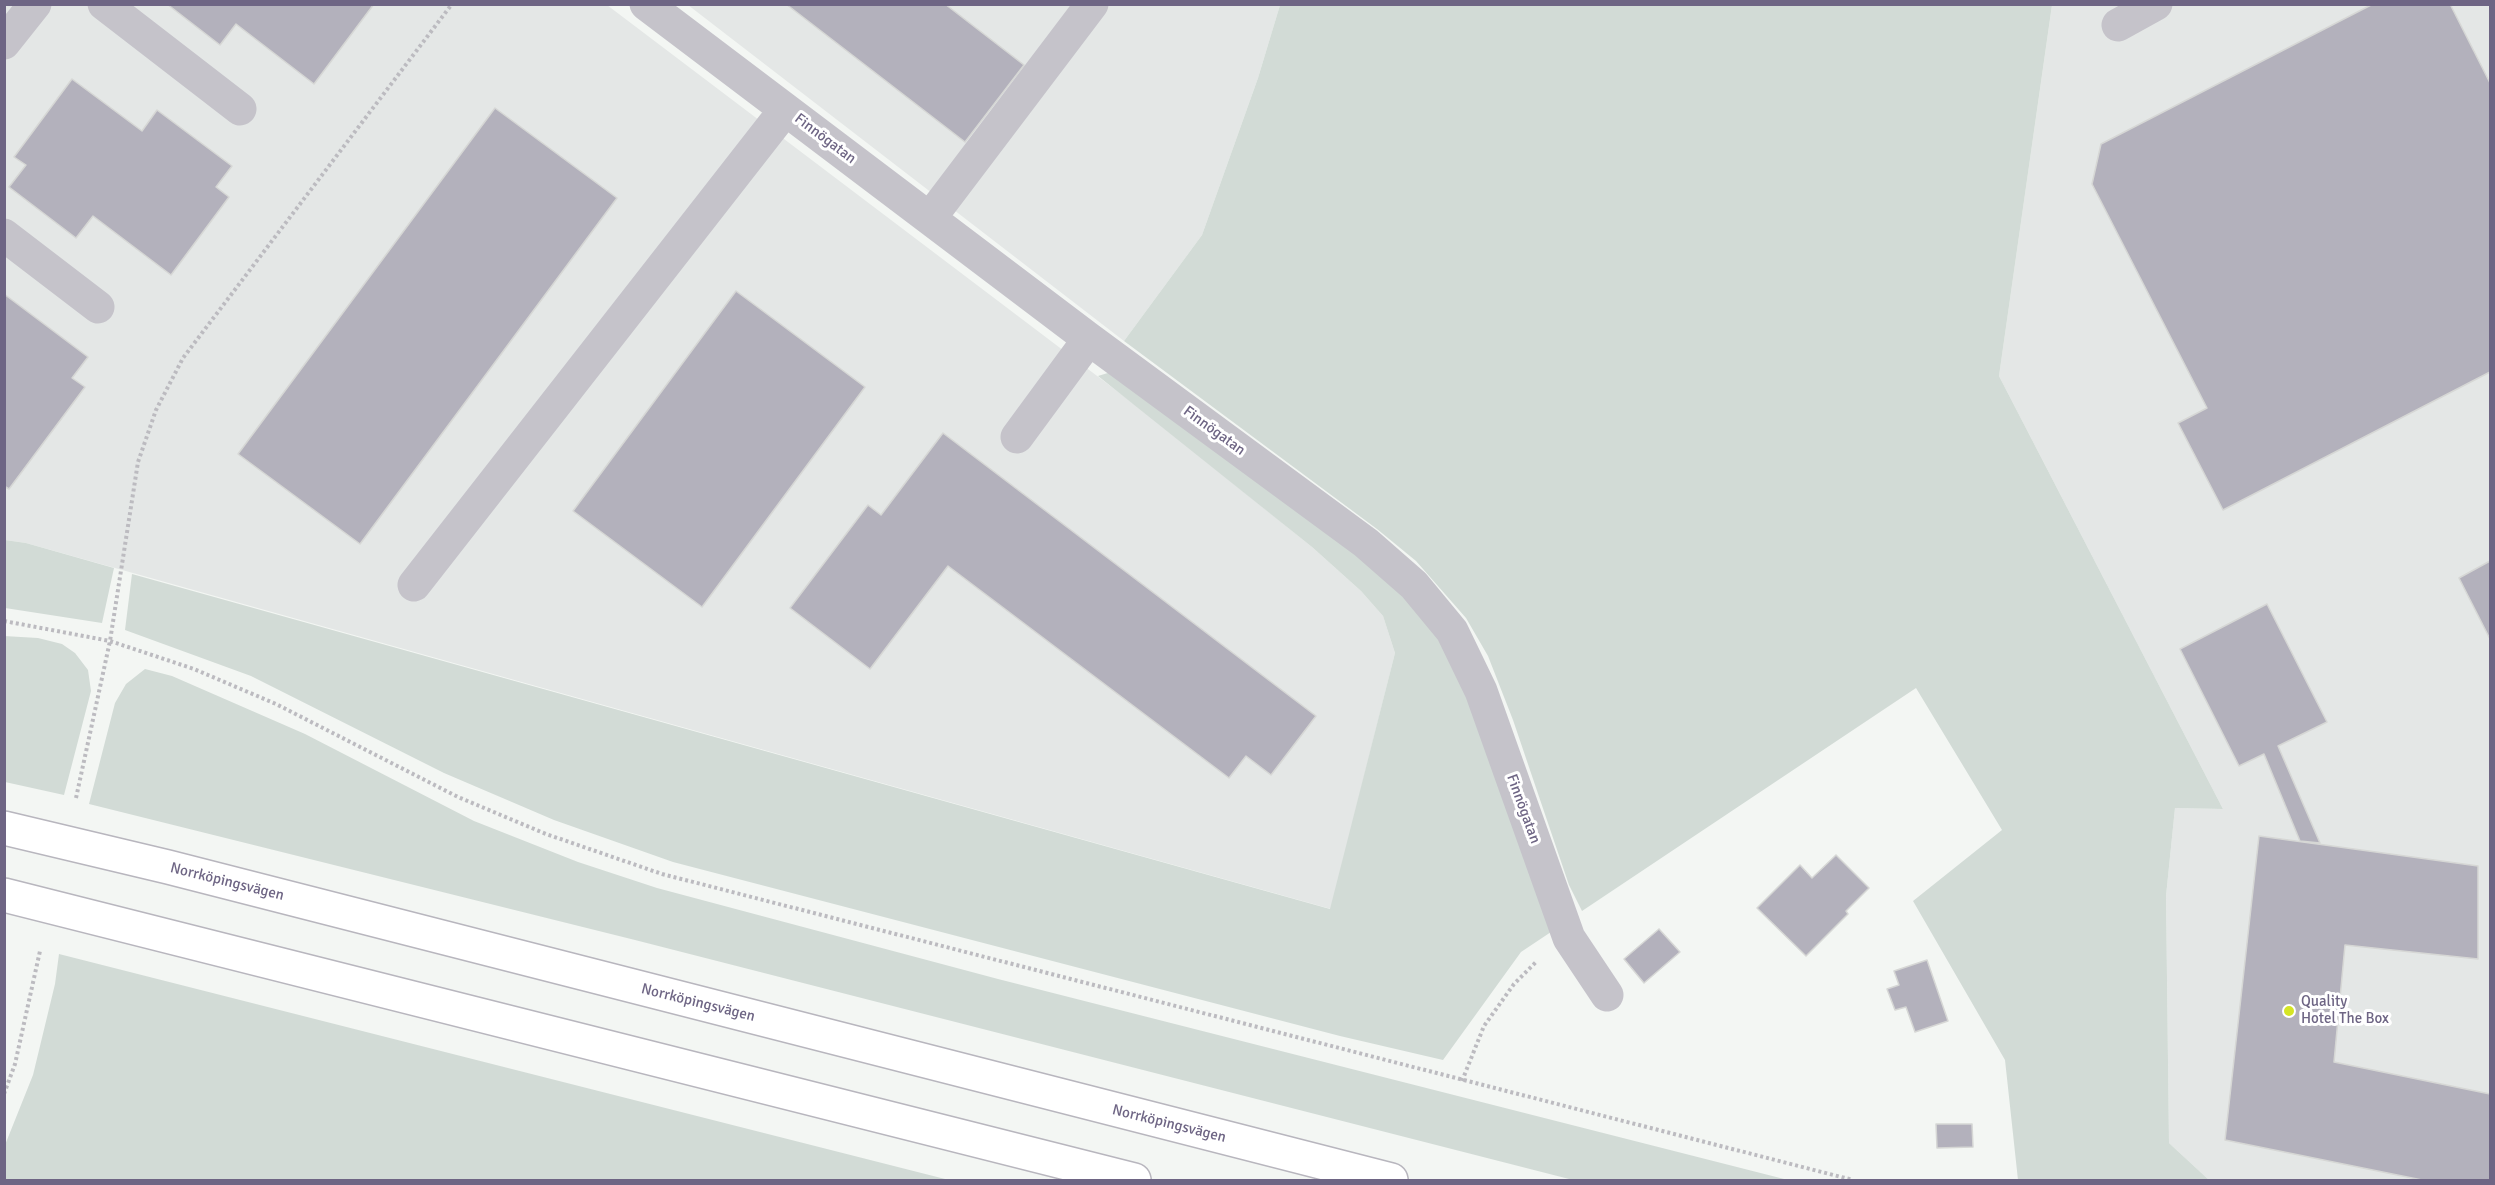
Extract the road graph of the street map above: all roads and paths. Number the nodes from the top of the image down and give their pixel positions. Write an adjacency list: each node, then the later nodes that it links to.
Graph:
1 (35, 4): 8 (street)
2 (104, 4): 9 (street)
3 (452, 4): 18 (path)
4 (646, 4): 10 (street, Finnögatan)
5 (1092, 4): 11 (street)
6 (2156, 4): 7 (street)
7 (2118, 25)
8 (4, 43)
9 (240, 109)
10 (785, 110): 11 (street, Finnögatan); 16 (street)
11 (930, 219): 14 (street, Finnögatan)
12 (4, 235): 13 (street)
13 (98, 306)
14 (1089, 339): 15 (street); 22 (street, Finnögatan)
15 (1017, 436)
16 (414, 585)
17 (4, 621): 18 (path)
18 (110, 641): 19 (path); 25 (path)
19 (76, 798)
20 (4, 828): 28 (main road, Norrköpingsvägen)
21 (4, 895): 27 (main road)
22 (1569, 938): 24 (street, Finnögatan); 25 (path)
23 (40, 951): 26 (path)
24 (1607, 995)
25 (1462, 1081): 29 (path)
26 (4, 1094)
27 (1134, 1180)
28 (1391, 1180)
29 (1853, 1180)

